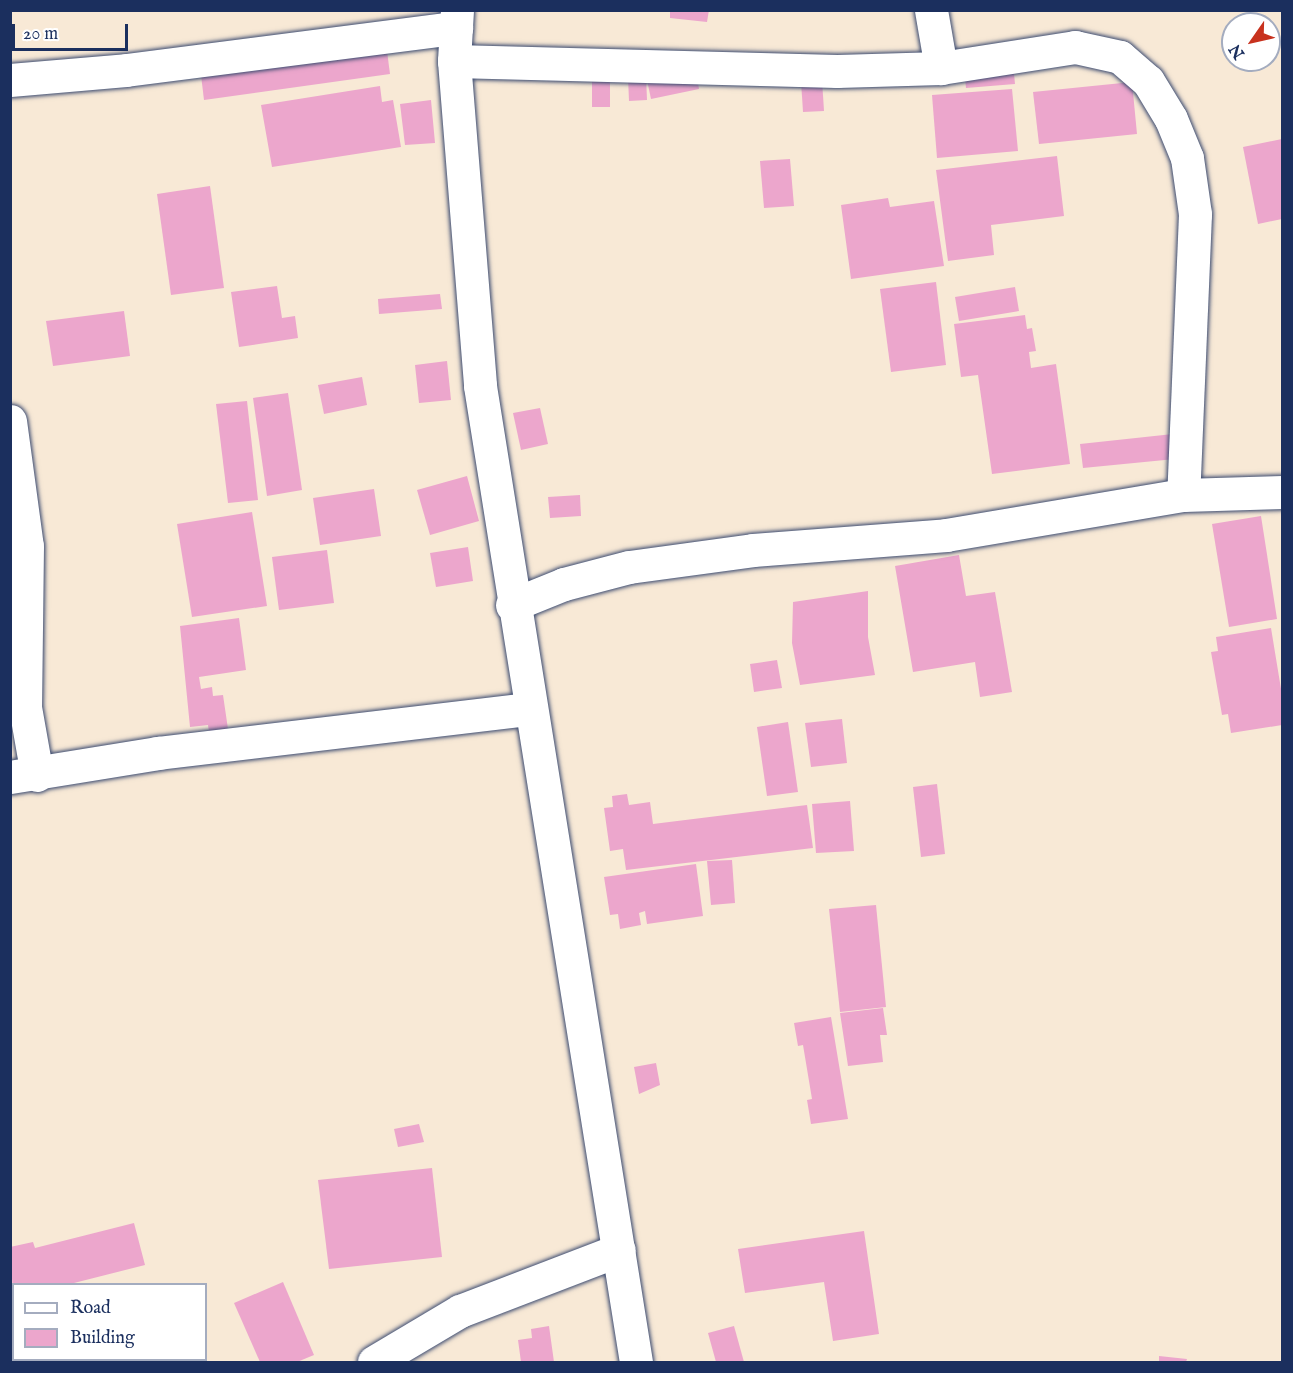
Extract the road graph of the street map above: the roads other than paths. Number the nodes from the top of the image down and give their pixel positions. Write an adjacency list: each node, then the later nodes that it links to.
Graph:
1 (931, 10): 4 (street)
2 (456, 19): 3 (street); 5 (street)
3 (454, 61): 4 (street); 9 (street)
4 (941, 68): 8 (street)
5 (10, 80)
6 (10, 421): 11 (street)
7 (1282, 492): 8 (street)
8 (1183, 495): 9 (street)
9 (512, 604): 10 (street)
10 (529, 709): 11 (street); 12 (street)
11 (24, 776)
12 (619, 1250): 13 (street); 14 (street)
13 (374, 1362)
14 (636, 1362)

